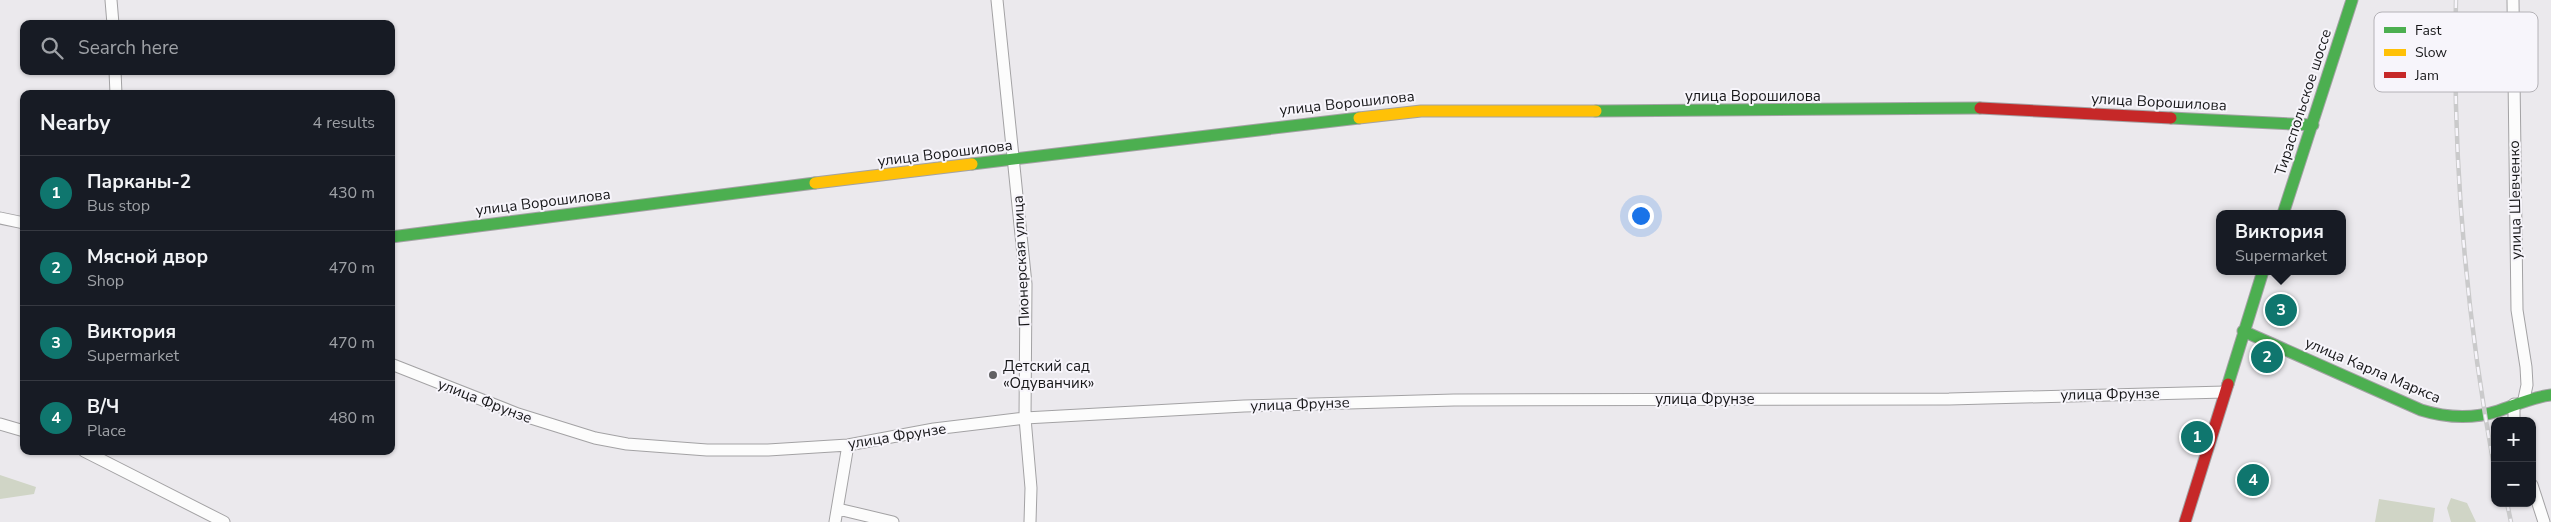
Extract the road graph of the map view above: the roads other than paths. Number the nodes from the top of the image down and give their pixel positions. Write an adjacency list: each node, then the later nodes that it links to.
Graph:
1 (111, 0): 4 (street)
2 (997, 0): 9 (street, Пионерская улица)
3 (2352, 0): 8 (street, Тираспольское шоссе)
4 (112, 20)
5 (115, 75): 6 (street)
6 (116, 90)
7 (2514, 92): 19 (street, улица Шевченко)
8 (2313, 125): 9 (street, улица Ворошилова); 10 (street, Тираспольское шоссе)
9 (1015, 160): 13 (street, улица Ворошилова); 21 (street, Пионерская улица)
10 (2284, 210)
11 (0, 218): 12 (street)
12 (20, 222)
13 (395, 236)
14 (2262, 275): 15 (street)
15 (2244, 331): 17 (street); 19 (street, улица Карла Маркса)
16 (395, 366): 24 (street, улица Фрунзе)
17 (2225, 392): 21 (street, улица Фрунзе); 32 (street)
18 (2551, 395): 19 (street, улица Карла Маркса)
19 (2519, 402): 20 (street, улица Шевченко)
20 (2515, 417)
21 (1025, 418): 24 (street, улица Фрунзе); 31 (street, Пионерская улица)
22 (0, 424): 23 (street)
23 (20, 430)
24 (848, 444): 27 (street)
25 (92, 455): 28 (street)
26 (2536, 497): 33 (street)
27 (838, 508): 29 (street); 30 (street)
28 (224, 522)
29 (836, 522)
30 (893, 522)
31 (1030, 522)
32 (2185, 522)
33 (2544, 522)

